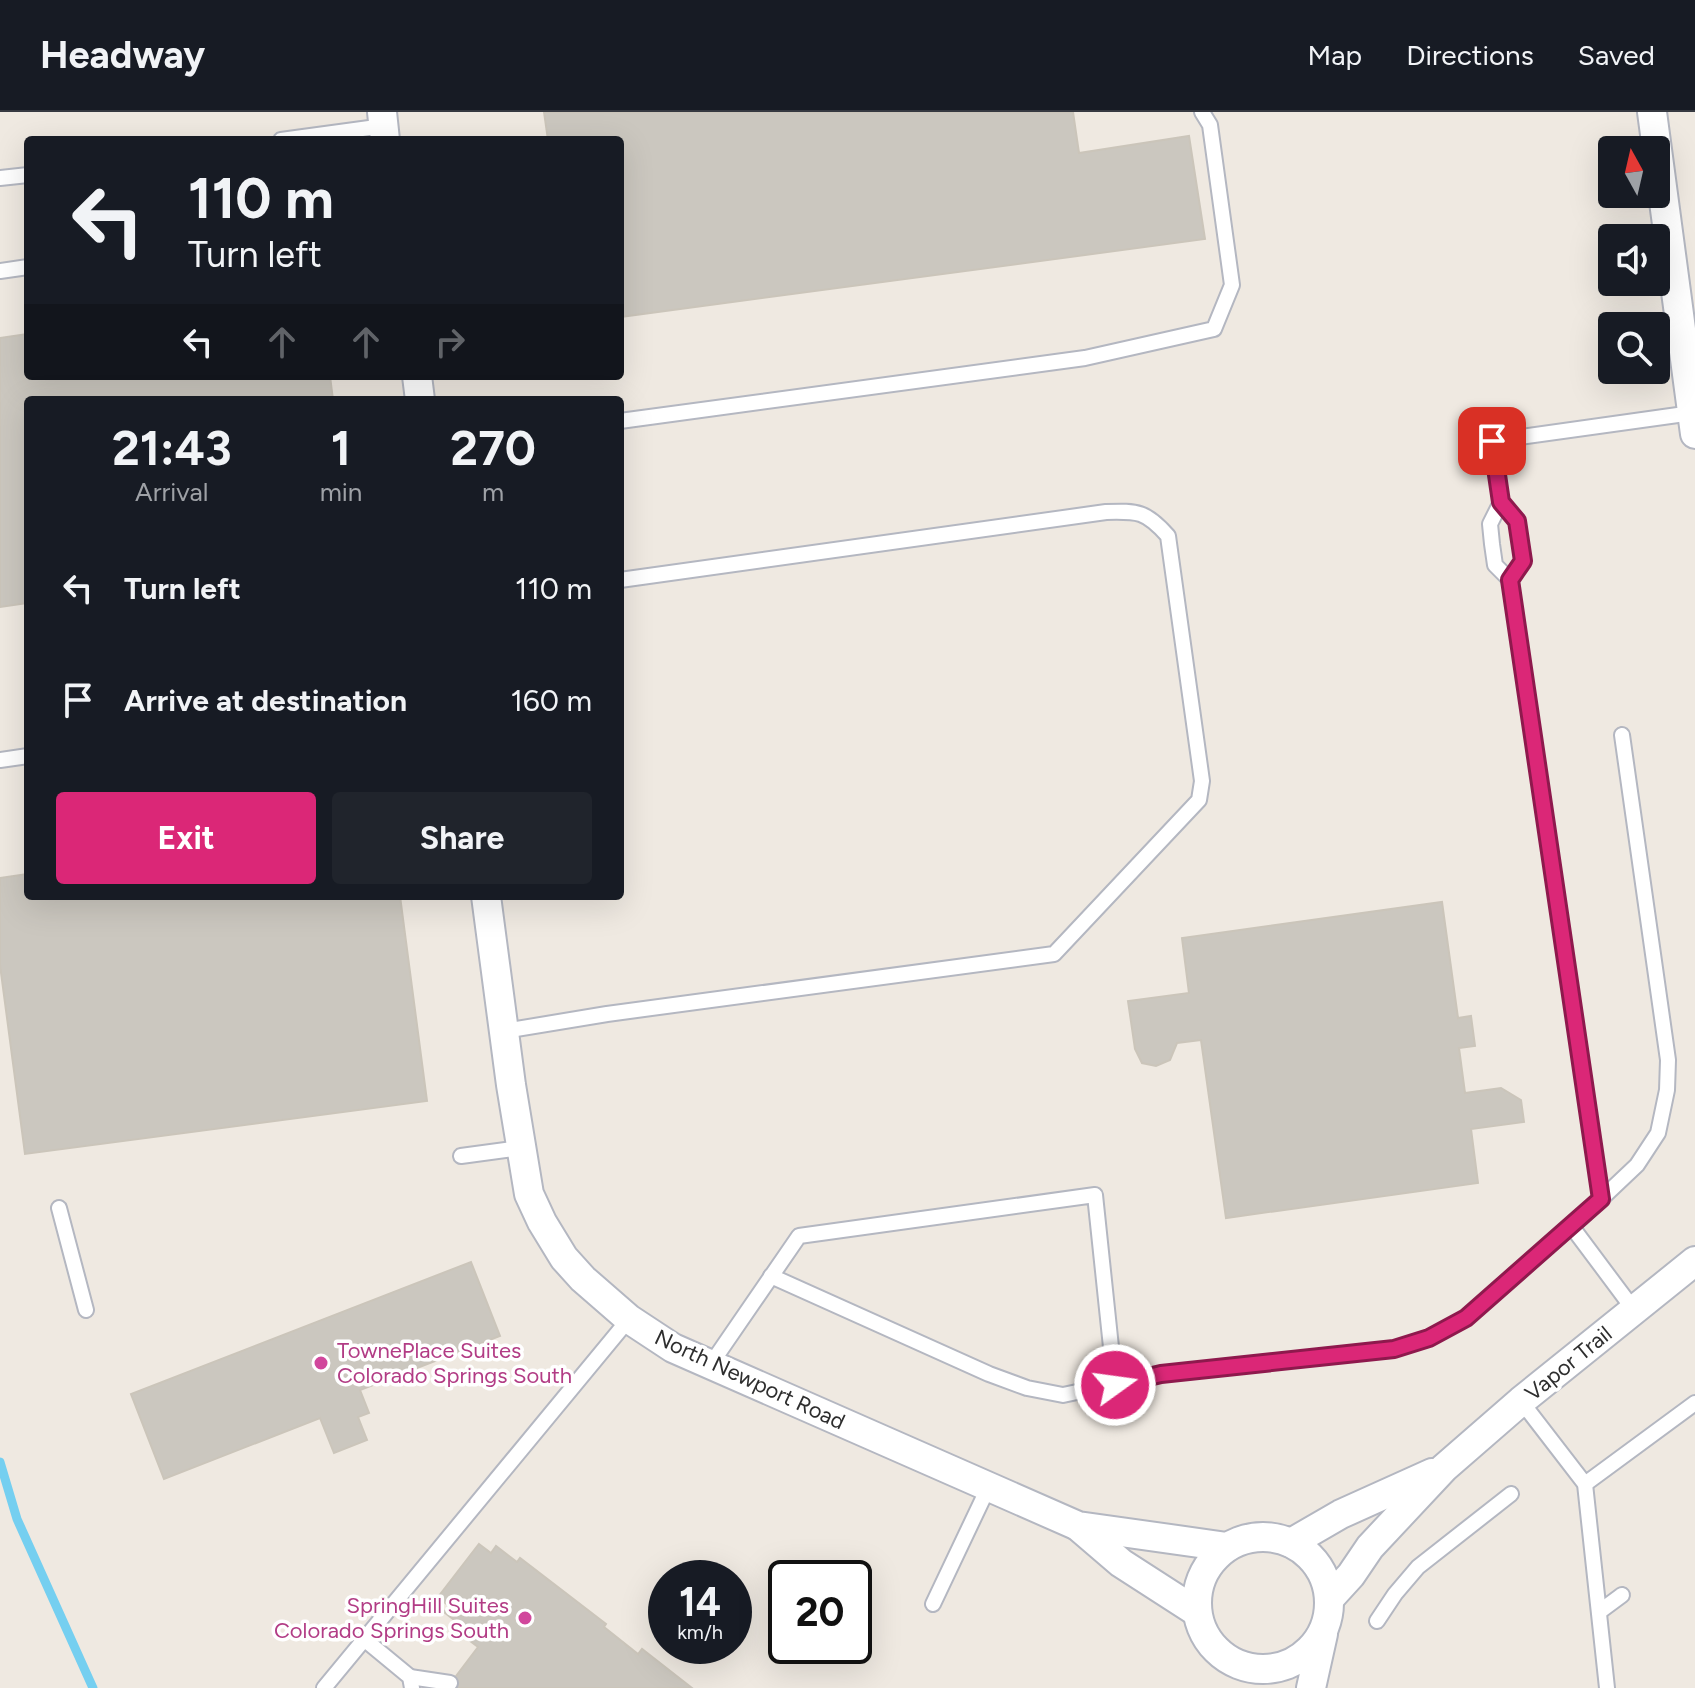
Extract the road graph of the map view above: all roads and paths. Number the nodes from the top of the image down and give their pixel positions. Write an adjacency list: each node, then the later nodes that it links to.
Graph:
1 (1202, 112): 10 (lane)
2 (1652, 112): 9 (street)
3 (384, 126): 4 (lane)
4 (322, 136)
5 (24, 175): 6 (lane)
6 (0, 178)
7 (24, 268): 8 (lane)
8 (0, 271)
9 (1692, 385): 11 (street)
10 (624, 420)
11 (1694, 424): 12 (lane)
12 (1501, 502): 14 (lane); 14 (lane)
13 (624, 579): 19 (lane)
14 (1510, 580): 22 (lane)
15 (1622, 735): 22 (lane)
16 (24, 757): 17 (lane)
17 (0, 760)
18 (487, 900): 19 (street, North Newport Road)
19 (504, 1031): 20 (street, North Newport Road)
20 (520, 1148): 21 (lane); 29 (street, North Newport Road)
21 (461, 1156)
22 (1601, 1199): 24 (lane)
23 (59, 1208): 27 (lane)
24 (1572, 1227): 28 (lane); 31 (lane)
25 (1695, 1261): 28 (street, Vapor Trail)
26 (771, 1276): 30 (lane); 31 (lane); 31 (lane)
27 (86, 1310)
28 (1634, 1310): 32 (street, Vapor Trail)
29 (629, 1319): 30 (street, North Newport Road); 48 (lane)
30 (711, 1364): 36 (street, North Newport Road)
31 (1115, 1385)
32 (1521, 1401): 34 (street, Vapor Trail); 35 (lane)
33 (1695, 1403): 35 (lane)
34 (1444, 1468): 39 (street, Vapor Trail); 42 (street, Vapor Trail)
35 (1585, 1484): 45 (lane)
36 (988, 1488): 38 (street, North Newport Road); 43 (lane)
37 (1511, 1494): 46 (lane)
38 (1078, 1526): 40 (street, North Newport Road); 44 (street, North Newport Road)
39 (1291, 1543): 40 (street); 42 (street)
40 (1227, 1547): 44 (street)
41 (1622, 1595): 45 (lane)
42 (1330, 1598): 47 (street)
43 (933, 1604)
44 (1197, 1612): 49 (street)
45 (1599, 1612): 55 (lane)
46 (1377, 1621)
47 (1324, 1631): 49 (street); 54 (street)
48 (364, 1639): 50 (lane); 52 (lane)
49 (1218, 1653): 53 (street)
50 (411, 1683): 51 (lane)
51 (450, 1683)
52 (324, 1688)
53 (1237, 1688)
54 (1311, 1688)
55 (1607, 1688)

